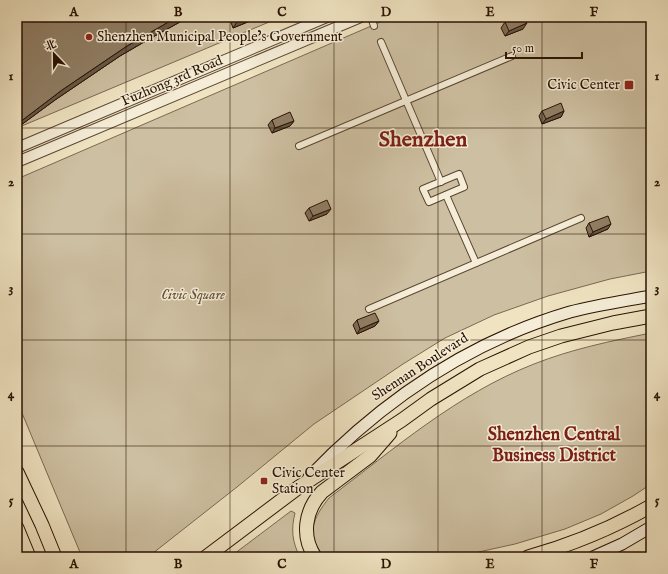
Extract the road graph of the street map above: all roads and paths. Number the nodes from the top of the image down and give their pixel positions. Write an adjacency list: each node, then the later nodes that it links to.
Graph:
1 (327, 17): 9 (street, Fuzhong 3rd Road)
2 (361, 17): 10 (street, Fuzhong 3rd Road)
3 (370, 17): 4 (street)
4 (374, 26)
5 (381, 42): 7 (street)
6 (512, 56): 7 (street)
7 (406, 101): 8 (street); 11 (street)
8 (299, 146)
9 (17, 148)
10 (17, 162)
11 (441, 182): 12 (street); 12 (street)
12 (446, 195): 14 (street)
13 (581, 218): 14 (street)
14 (476, 263): 16 (street)
15 (651, 296): 22 (main road, Shennan Boulevard)
16 (369, 309)
17 (651, 316): 18 (main road, Shennan Boulevard)
18 (634, 319): 19 (main road); 20 (main road, Shennan Boulevard)
19 (651, 320)
20 (402, 420): 22 (main road, Shennan Boulevard); 31 (main road)
21 (17, 472): 24 (main road)
22 (299, 487): 30 (main road, Shennan Boulevard)
23 (651, 506): 32 (main road)
24 (42, 525): 28 (main road); 29 (main road)
25 (651, 527): 33 (main road)
26 (17, 528): 27 (main road)
27 (29, 557)
28 (55, 557)
29 (63, 557)
30 (206, 557)
31 (315, 557)
32 (528, 557)
33 (593, 557)

